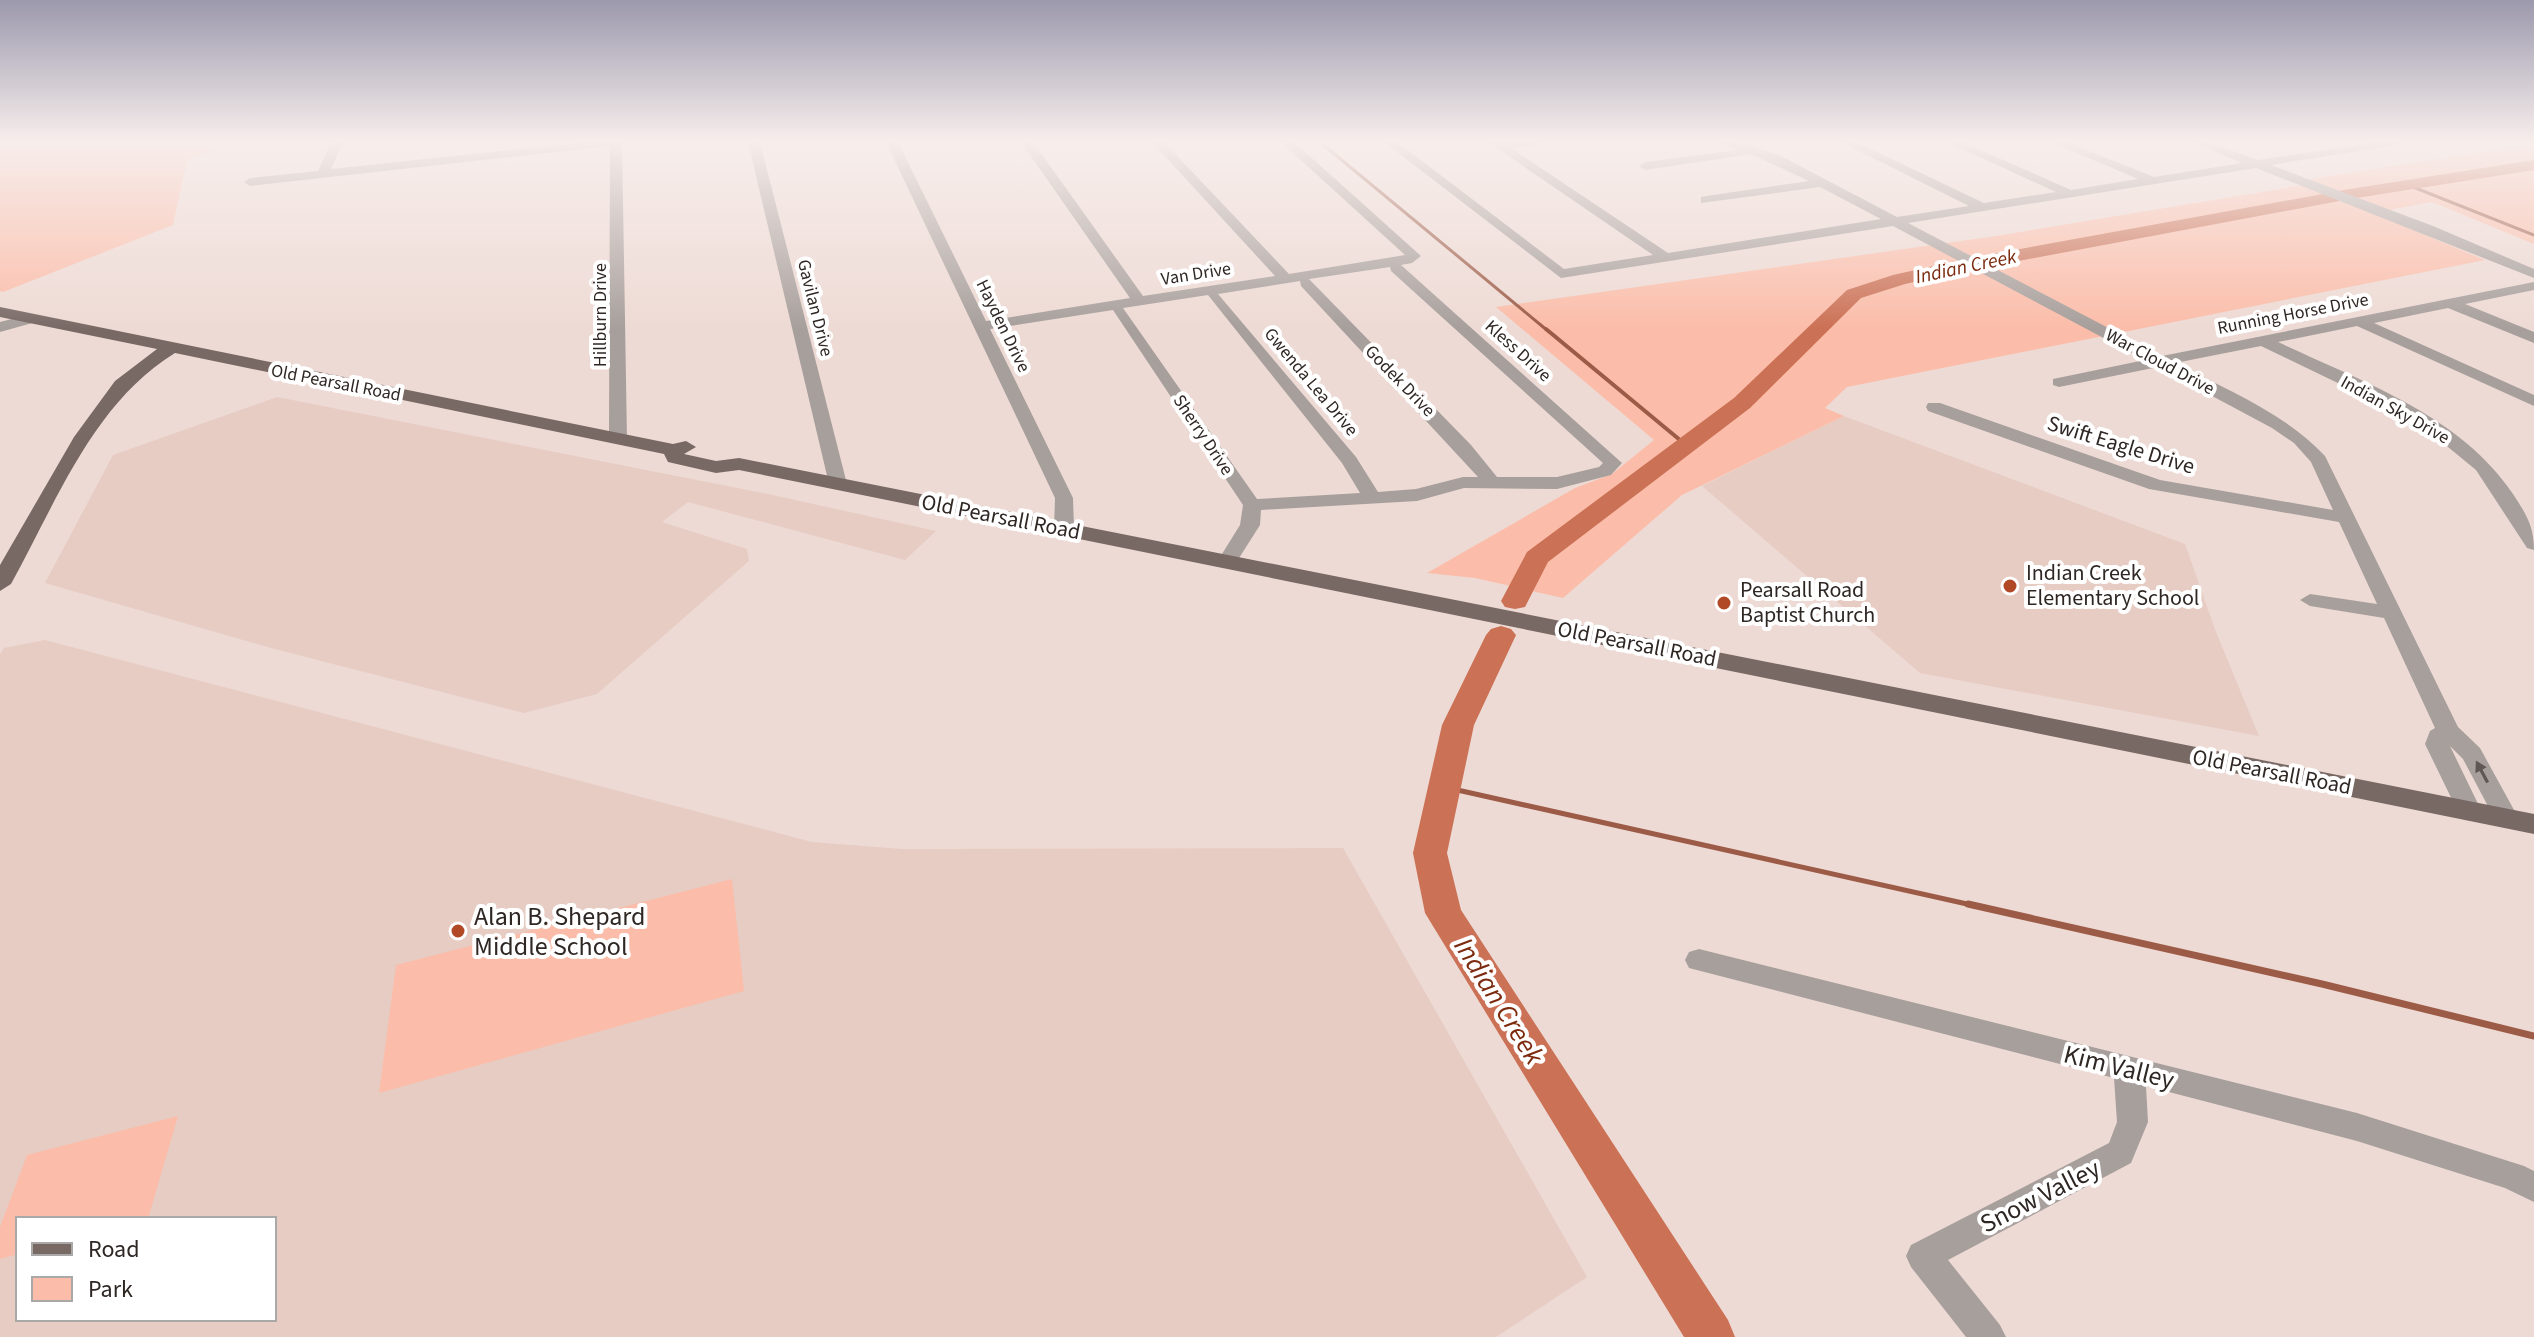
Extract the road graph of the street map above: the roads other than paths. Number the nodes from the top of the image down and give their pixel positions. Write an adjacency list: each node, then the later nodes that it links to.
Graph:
1 (616, 204): 39 (street, Hillburn Drive)
2 (769, 204): 41 (street, Gavilan Drive)
3 (922, 204): 28 (street, Hayden Drive)
4 (1071, 204): 22 (street)
5 (1216, 204): 18 (street)
6 (1357, 204): 18 (street, Van Drive)
7 (1471, 204): 15 (street)
8 (1587, 204): 15 (street)
9 (1861, 204): 14 (street, War Cloud Drive)
10 (1977, 204): 13 (street)
11 (1998, 204): 13 (street)
12 (2365, 204): 17 (street)
13 (1982, 207): 14 (street)
14 (1892, 221): 15 (street); 33 (street, War Cloud Drive)
15 (1666, 258)
16 (1396, 268): 40 (street, Kless Drive)
17 (2534, 274)
18 (1286, 279): 22 (street, Van Drive)
19 (1306, 283): 40 (street, Godek Drive)
20 (2534, 286): 23 (street, Running Horse Drive)
21 (1214, 297): 42 (street, Gwenda Lea Drive)
22 (1139, 301): 28 (street, Van Drive)
23 (2448, 303): 27 (street, Running Horse Drive); 30 (street)
24 (0, 312): 26 (main road, Old Pearsall Road)
25 (1119, 312): 43 (street, Sherry Drive)
26 (31, 319): 29 (street); 32 (main road, Old Pearsall Road)
27 (2358, 321): 31 (street, Running Horse Drive); 35 (street)
28 (981, 326): 45 (street, Hayden Drive)
29 (0, 327)
30 (2534, 338)
31 (2263, 341): 33 (street, Running Horse Drive); 46 (street, Indian Sky Drive)
32 (170, 349): 39 (main road, Old Pearsall Road); 48 (main road)
33 (2160, 361): 34 (street, Running Horse Drive); 37 (street, War Cloud Drive)
34 (2059, 382)
35 (2534, 401)
36 (1934, 407): 44 (street, Swift Eagle Drive)
37 (2287, 430): 38 (street); 44 (street, War Cloud Drive)
38 (2257, 433)
39 (618, 439): 41 (main road, Old Pearsall Road)
40 (1492, 482): 42 (street)
41 (838, 484): 45 (main road, Old Pearsall Road)
42 (1371, 496): 43 (street)
43 (1252, 505): 47 (street)
44 (2347, 518): 50 (street, War Cloud Drive)
45 (1064, 529): 47 (main road, Old Pearsall Road)
46 (2534, 544)
47 (1227, 562): 52 (main road, Old Pearsall Road)
48 (0, 584)
49 (2310, 600): 50 (street)
50 (2392, 613): 51 (street, War Cloud Drive)
51 (2448, 731): 52 (street, War Cloud Drive); 53 (street, War Cloud Drive, one-way to 51)
52 (2470, 812): 53 (main road, Old Pearsall Road)
53 (2521, 822)
54 (1699, 960): 55 (street, Kim Valley)
55 (2128, 1069): 56 (street, Kim Valley); 57 (street, Snow Valley)
56 (2534, 1187)
57 (1988, 1337)

